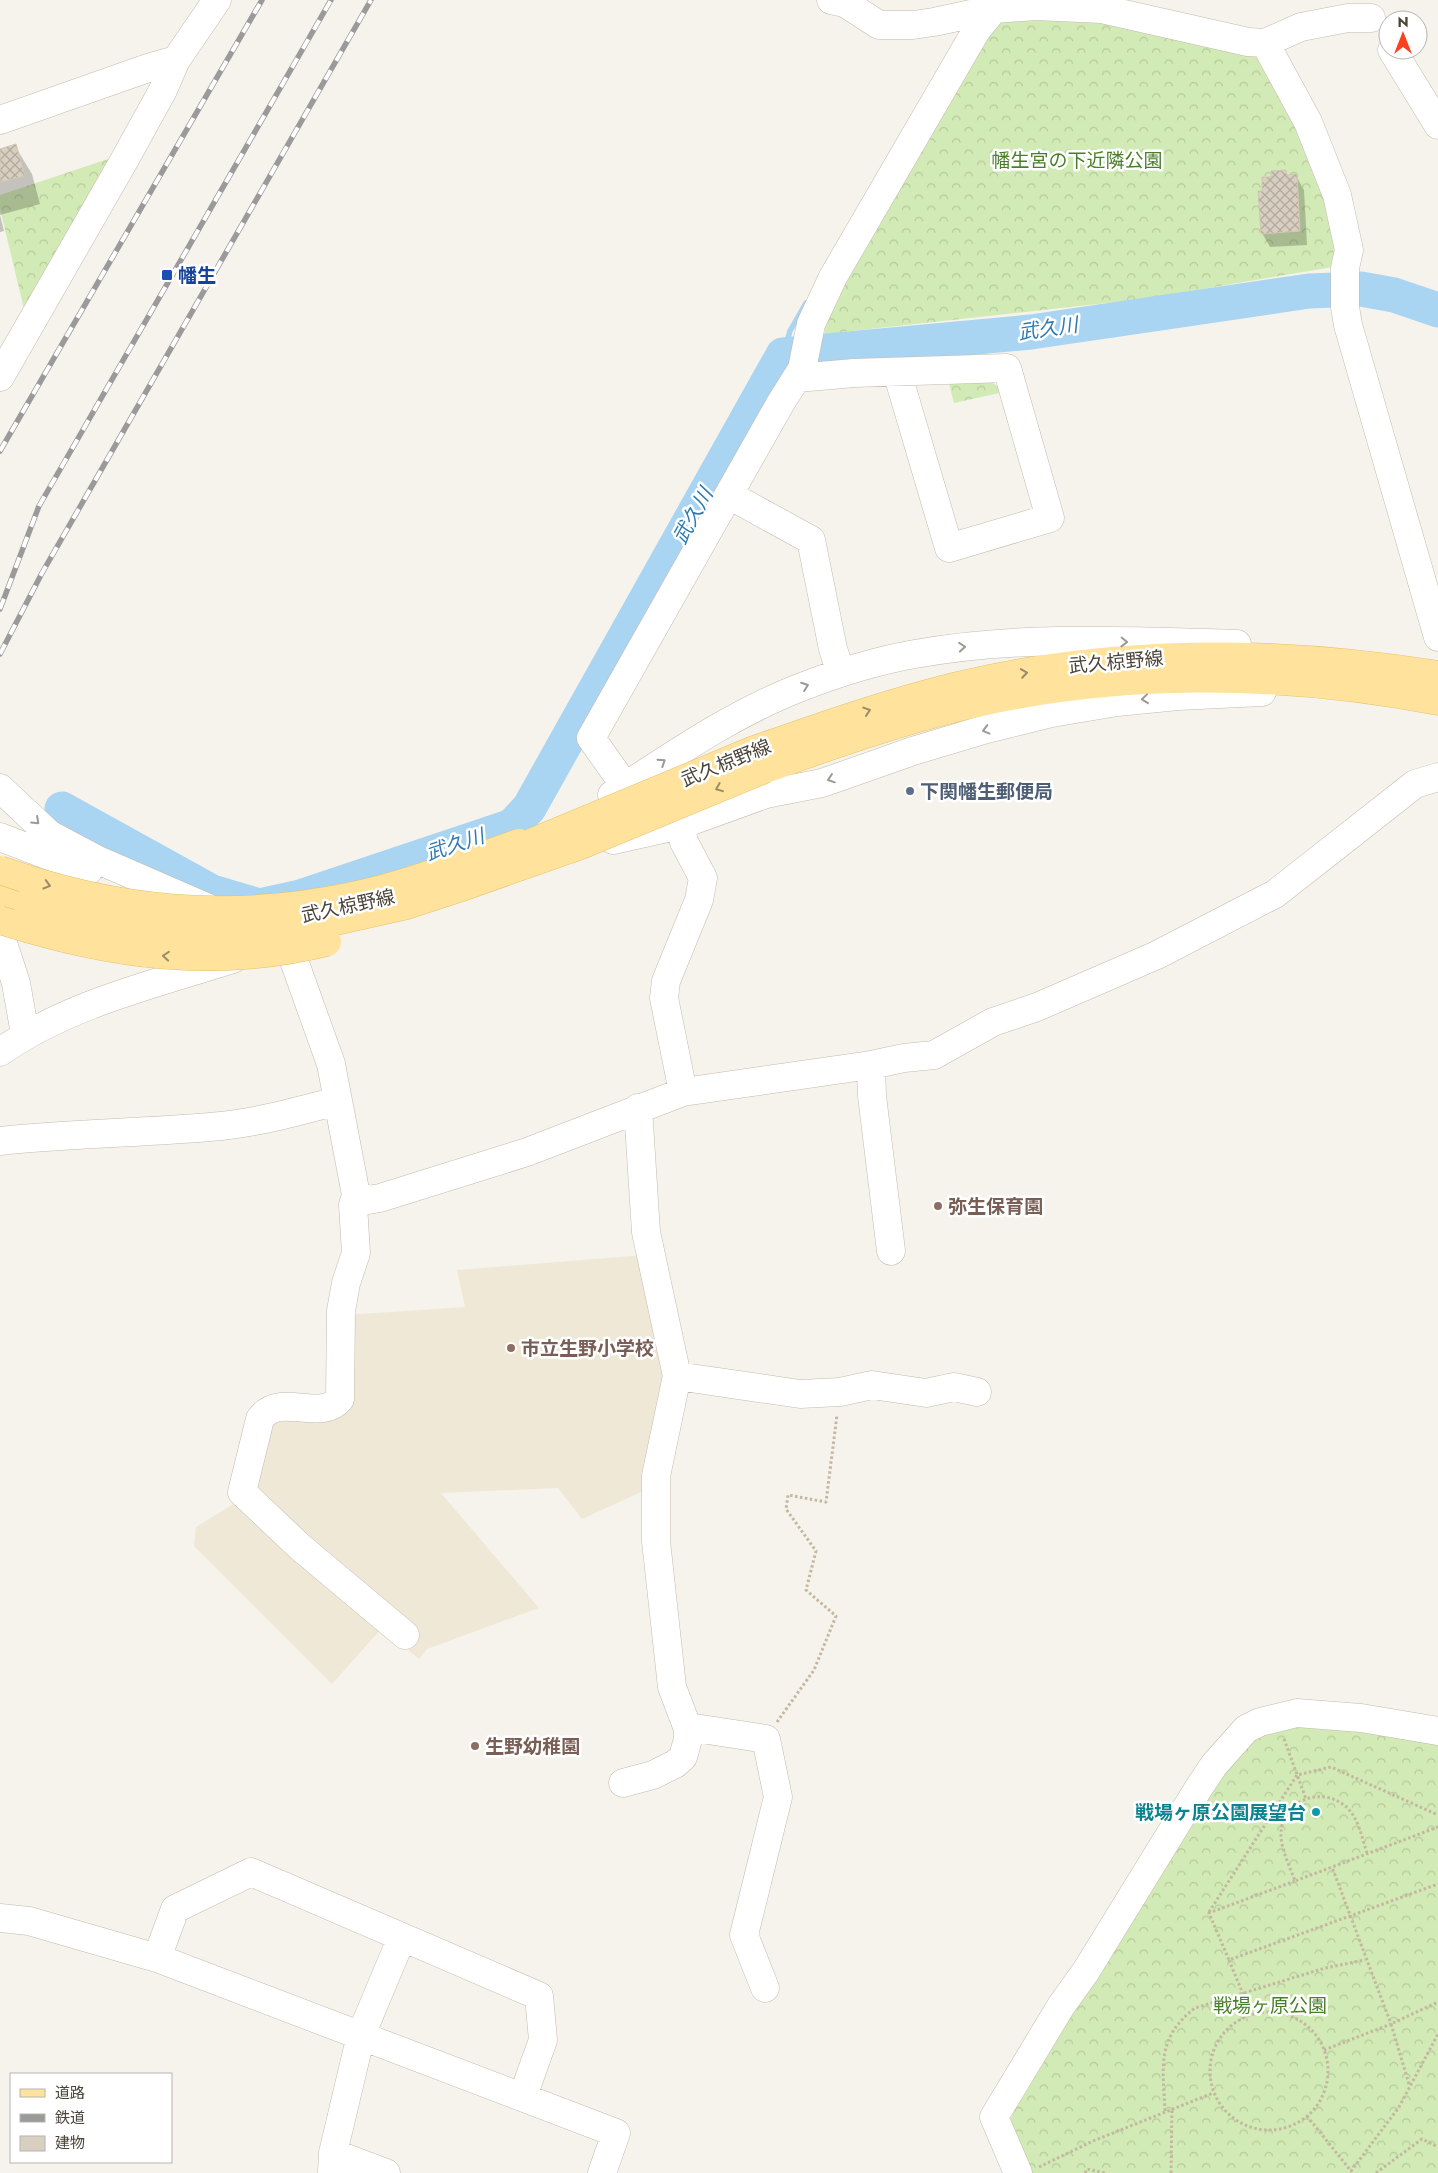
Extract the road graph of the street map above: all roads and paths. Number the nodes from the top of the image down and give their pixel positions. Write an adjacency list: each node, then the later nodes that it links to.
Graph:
1 (217, 0): 7 (street)
2 (831, 0): 3 (street)
3 (994, 9): 6 (street); 12 (street)
4 (1369, 9): 5 (street); 6 (street)
5 (1378, 26)
6 (1265, 43): 15 (street)
7 (176, 60): 9 (street); 13 (street)
8 (1398, 60): 10 (street)
9 (0, 120)
10 (1438, 124)
11 (897, 372): 11 (street); 12 (street)
12 (799, 374): 14 (street)
13 (0, 377)
14 (729, 496): 16 (street); 21 (street)
15 (1438, 637)
16 (841, 673): 17 (street, one-way to 17); 21 (street, one-way to 16)
17 (1438, 674): 19 (main road, 武久椋野線, one-way to 17)
18 (1438, 702): 19 (main road, 武久椋野線); 23 (street, one-way to 23)
19 (760, 760): 24 (main road, 武久椋野線, bridge)
20 (1438, 777): 34 (street)
21 (625, 786): 23 (street); 27 (street)
22 (0, 788): 31 (street, one-way to 31)
23 (680, 825): 27 (street); 35 (street)
24 (576, 835): 26 (main road, one-way to 24, bridge); 28 (main road, 武久椋野線, bridge); 29 (main road, one-way to 29, bridge)
25 (0, 838): 31 (street)
26 (0, 870)
27 (454, 883): 31 (street)
28 (0, 894)
29 (0, 920)
30 (0, 934): 32 (street)
31 (287, 941): 32 (street); 36 (street)
32 (25, 1034): 33 (street)
33 (0, 1052)
34 (871, 1065): 35 (street); 40 (street)
35 (683, 1092): 37 (street)
36 (337, 1101): 38 (street); 39 (street)
37 (638, 1108): 39 (street); 41 (street)
38 (0, 1141)
39 (356, 1195): 44 (street)
40 (891, 1251)
41 (677, 1376): 42 (street); 46 (street)
42 (840, 1392): 43 (street); 48 (path)
43 (977, 1392)
44 (405, 1636)
45 (1276, 1718): 47 (street); 49 (path); 81 (street)
46 (688, 1729): 48 (street); 50 (street)
47 (1438, 1732)
48 (766, 1739): 65 (street)
49 (1297, 1775): 51 (path); 52 (path); 58 (path)
50 (623, 1783)
51 (1306, 1799): 54 (path); 56 (path)
52 (1438, 1815)
53 (1438, 1827): 54 (path)
54 (1367, 1853): 55 (path)
55 (1332, 1868): 56 (path); 59 (path)
56 (1295, 1881): 58 (path)
57 (1438, 1884): 59 (path)
58 (1209, 1913): 63 (path)
59 (1350, 1917): 63 (path); 64 (path)
60 (0, 1918): 62 (street)
61 (402, 1937): 62 (street); 71 (street); 75 (street)
62 (157, 1958): 71 (street)
63 (1229, 1960): 66 (path)
64 (1365, 1960): 66 (path); 69 (path)
65 (765, 1988)
66 (1242, 1994): 68 (path); 77 (path)
67 (1438, 2002): 69 (path)
68 (1247, 2017): 72 (path); 74 (path)
69 (1390, 2024): 72 (path); 73 (path)
70 (1438, 2034): 73 (path)
71 (361, 2035): 75 (street); 80 (street)
72 (1324, 2050): 78 (path)
73 (1410, 2084): 82 (path)
74 (1213, 2093): 76 (path); 78 (path)
75 (523, 2096): 84 (street)
76 (1172, 2108): 77 (path); 87 (path)
77 (1165, 2111): 81 (path)
78 (1307, 2116): 82 (path)
79 (1438, 2147): 88 (path)
80 (333, 2163): 83 (street)
81 (1026, 2171)
82 (1351, 2172)
83 (386, 2173)
84 (602, 2173)
85 (1086, 2173): 86 (path)
86 (1106, 2173)
87 (1171, 2173)
88 (1376, 2173)

